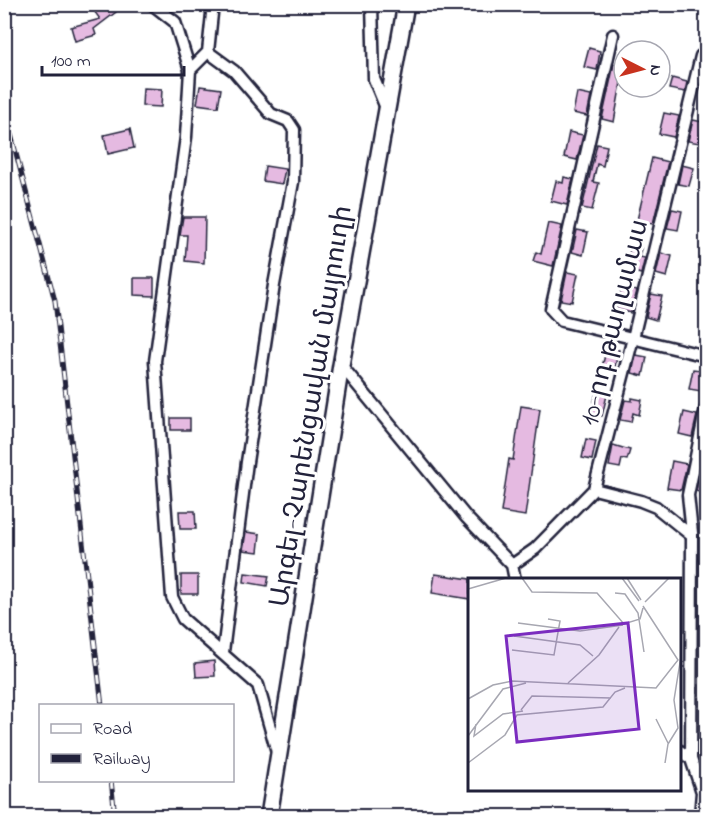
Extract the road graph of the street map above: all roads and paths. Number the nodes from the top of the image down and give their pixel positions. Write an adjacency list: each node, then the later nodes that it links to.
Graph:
1 (152, 4): 8 (street)
2 (213, 4): 6 (street)
3 (372, 4): 9 (street)
4 (406, 4): 9 (main road, Արգել-Չարենցավան մայրուղի)
5 (613, 34): 10 (street)
6 (208, 52): 8 (street); 18 (street)
7 (700, 56): 10 (street, 10-րդ թաղամաս)
8 (190, 70): 18 (street)
9 (386, 108): 12 (main road, Արգել-Չարենցավան մայրուղի)
10 (633, 338): 11 (street); 14 (street, 10-րդ թաղամաս)
11 (706, 356)
12 (341, 365): 16 (street); 20 (main road, Արգել-Չարենցավան մայրուղի)
13 (706, 408): 15 (street)
14 (594, 489): 15 (street); 16 (street)
15 (692, 536): 21 (street)
16 (512, 565): 17 (street)
17 (515, 578)
18 (223, 652): 20 (street)
19 (681, 752): 21 (street)
20 (279, 758): 23 (main road, Արգել-Չարենցավան մայրուղի)
21 (691, 759): 22 (street)
22 (704, 788): 24 (street)
23 (270, 816)
24 (700, 816)

